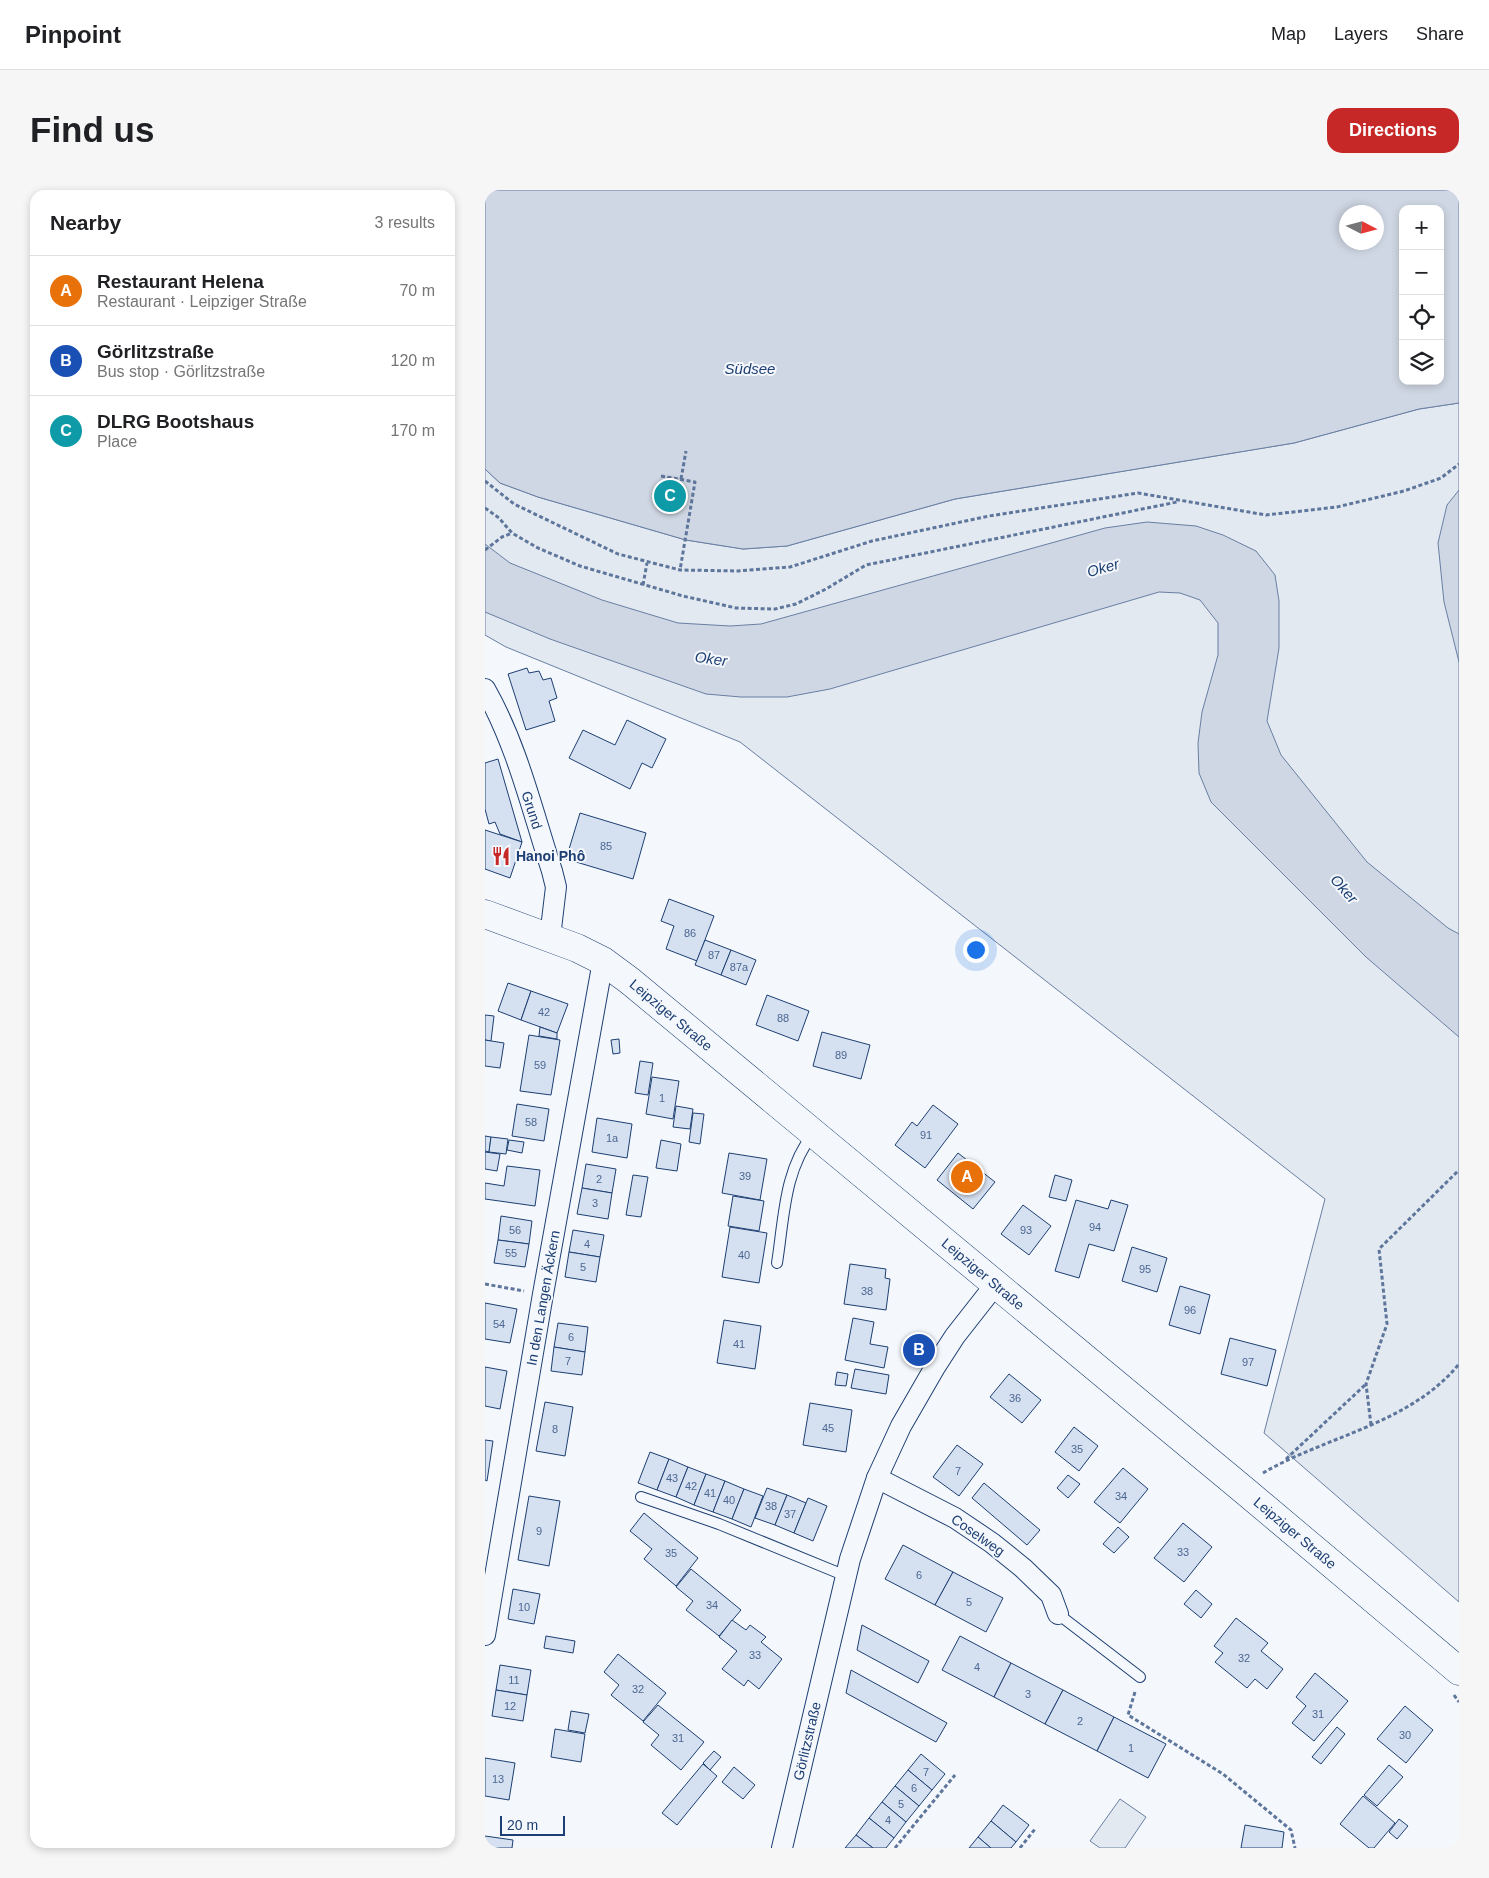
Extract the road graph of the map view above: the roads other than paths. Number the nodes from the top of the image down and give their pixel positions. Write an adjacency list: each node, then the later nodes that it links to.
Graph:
1 (485, 689): 3 (street, Grund)
2 (485, 914): 3 (street, Leipziger Straße)
3 (550, 937): 4 (street, Leipziger Straße)
4 (603, 962): 5 (street, Leipziger Straße); 12 (street, In den Langen Äckern)
5 (813, 1133): 6 (lane); 7 (street, Leipziger Straße)
6 (777, 1263)
7 (995, 1285): 8 (street, Görlitzstraße); 13 (street, Leipziger Straße)
8 (877, 1478): 10 (street, Görlitzstraße); 11 (street, Coselweg)
9 (641, 1496): 10 (lane)
10 (846, 1576): 15 (street, Görlitzstraße)
11 (1057, 1614): 14 (lane)
12 (485, 1635)
13 (1459, 1671)
14 (1141, 1677)
15 (781, 1848)

